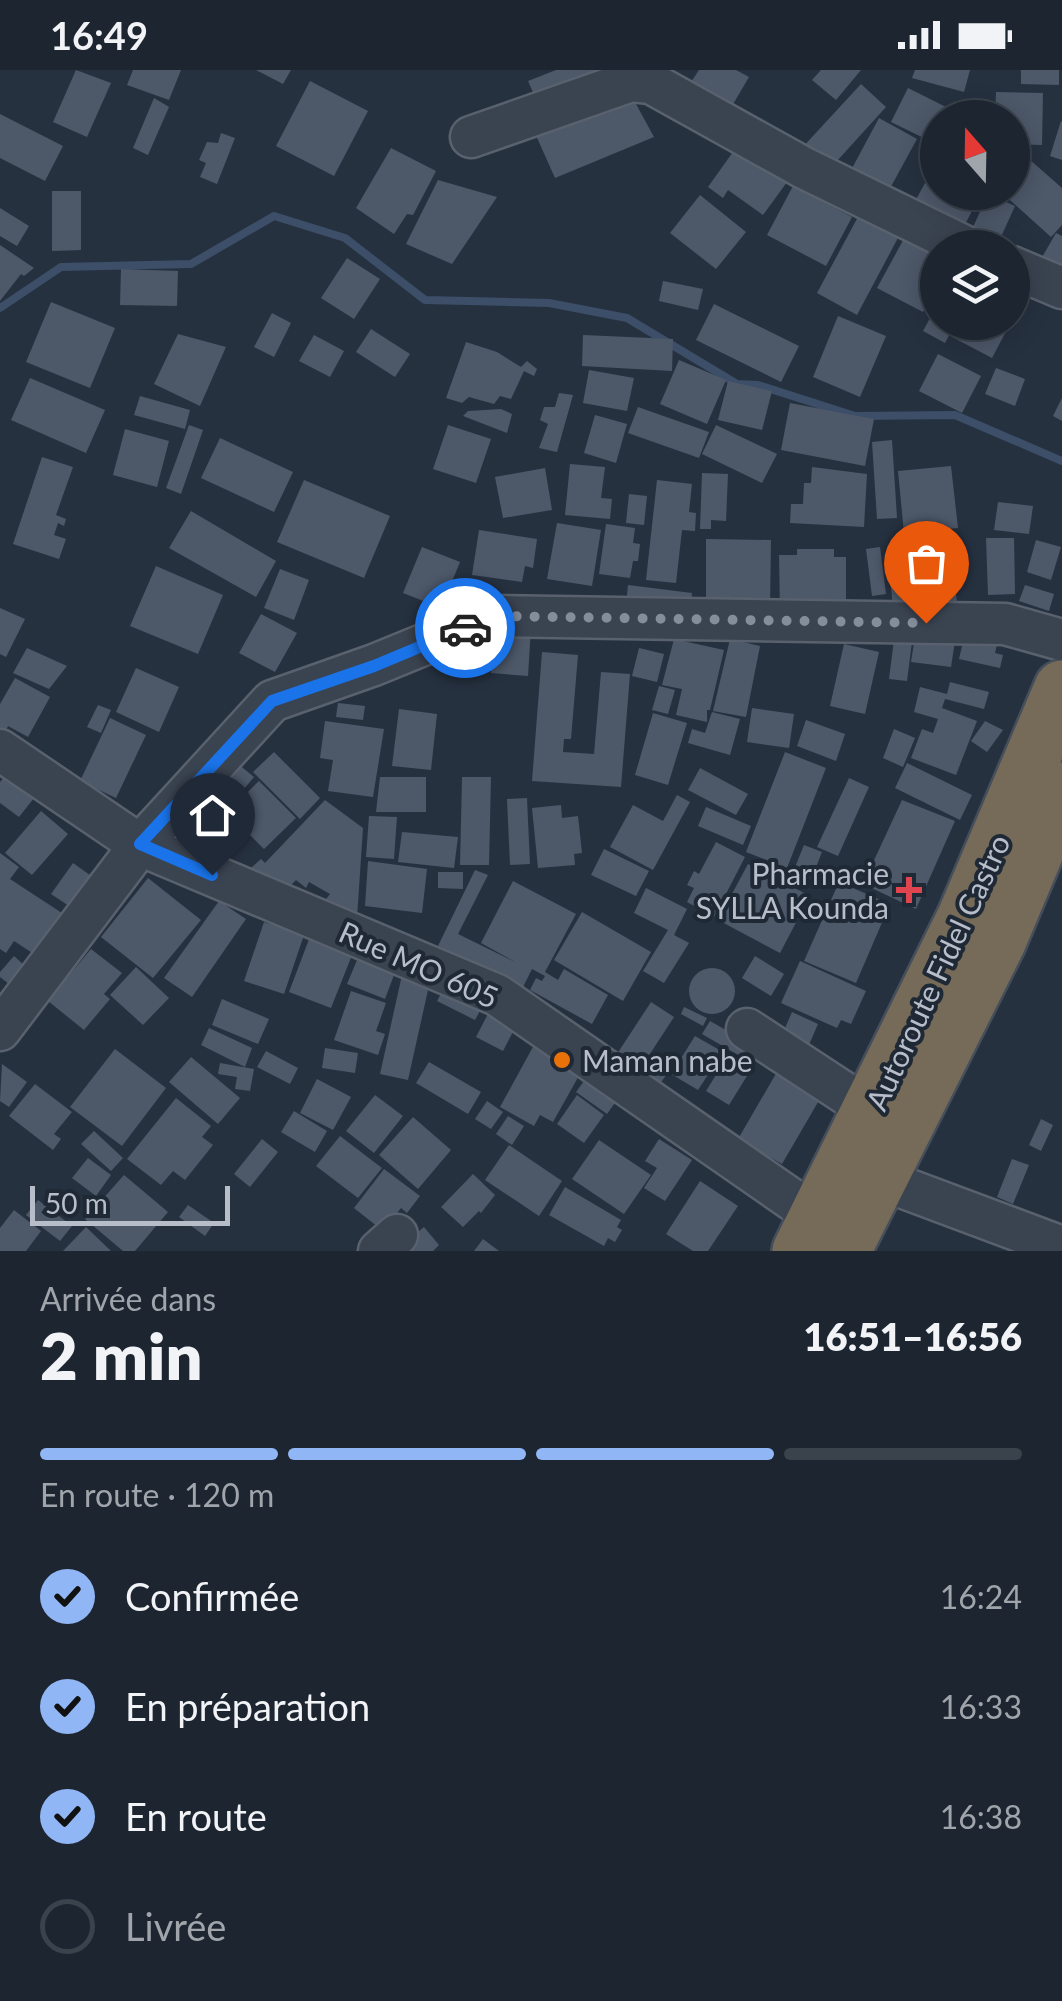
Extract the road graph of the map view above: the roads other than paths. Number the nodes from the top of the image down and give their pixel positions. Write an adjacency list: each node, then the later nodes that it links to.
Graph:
1 (470, 137): 2 (street)
2 (931, 230)
3 (1030, 274): 4 (street)
4 (1062, 288)
5 (1062, 640): 9 (street)
6 (1062, 688): 12 (highway, Autoroute Fidel Castro)
7 (0, 750): 9 (street, Rue MO 605)
8 (1062, 790): 13 (highway, Autoroute Fidel Castro)
9 (140, 844): 11 (street); 14 (street, Rue MO 605)
10 (748, 1029): 12 (street)
11 (0, 1030)
12 (872, 1110): 14 (highway, Autoroute Fidel Castro)
13 (880, 1178): 14 (highway, Autoroute Fidel Castro); 15 (street)
14 (820, 1240)
15 (1062, 1247)

